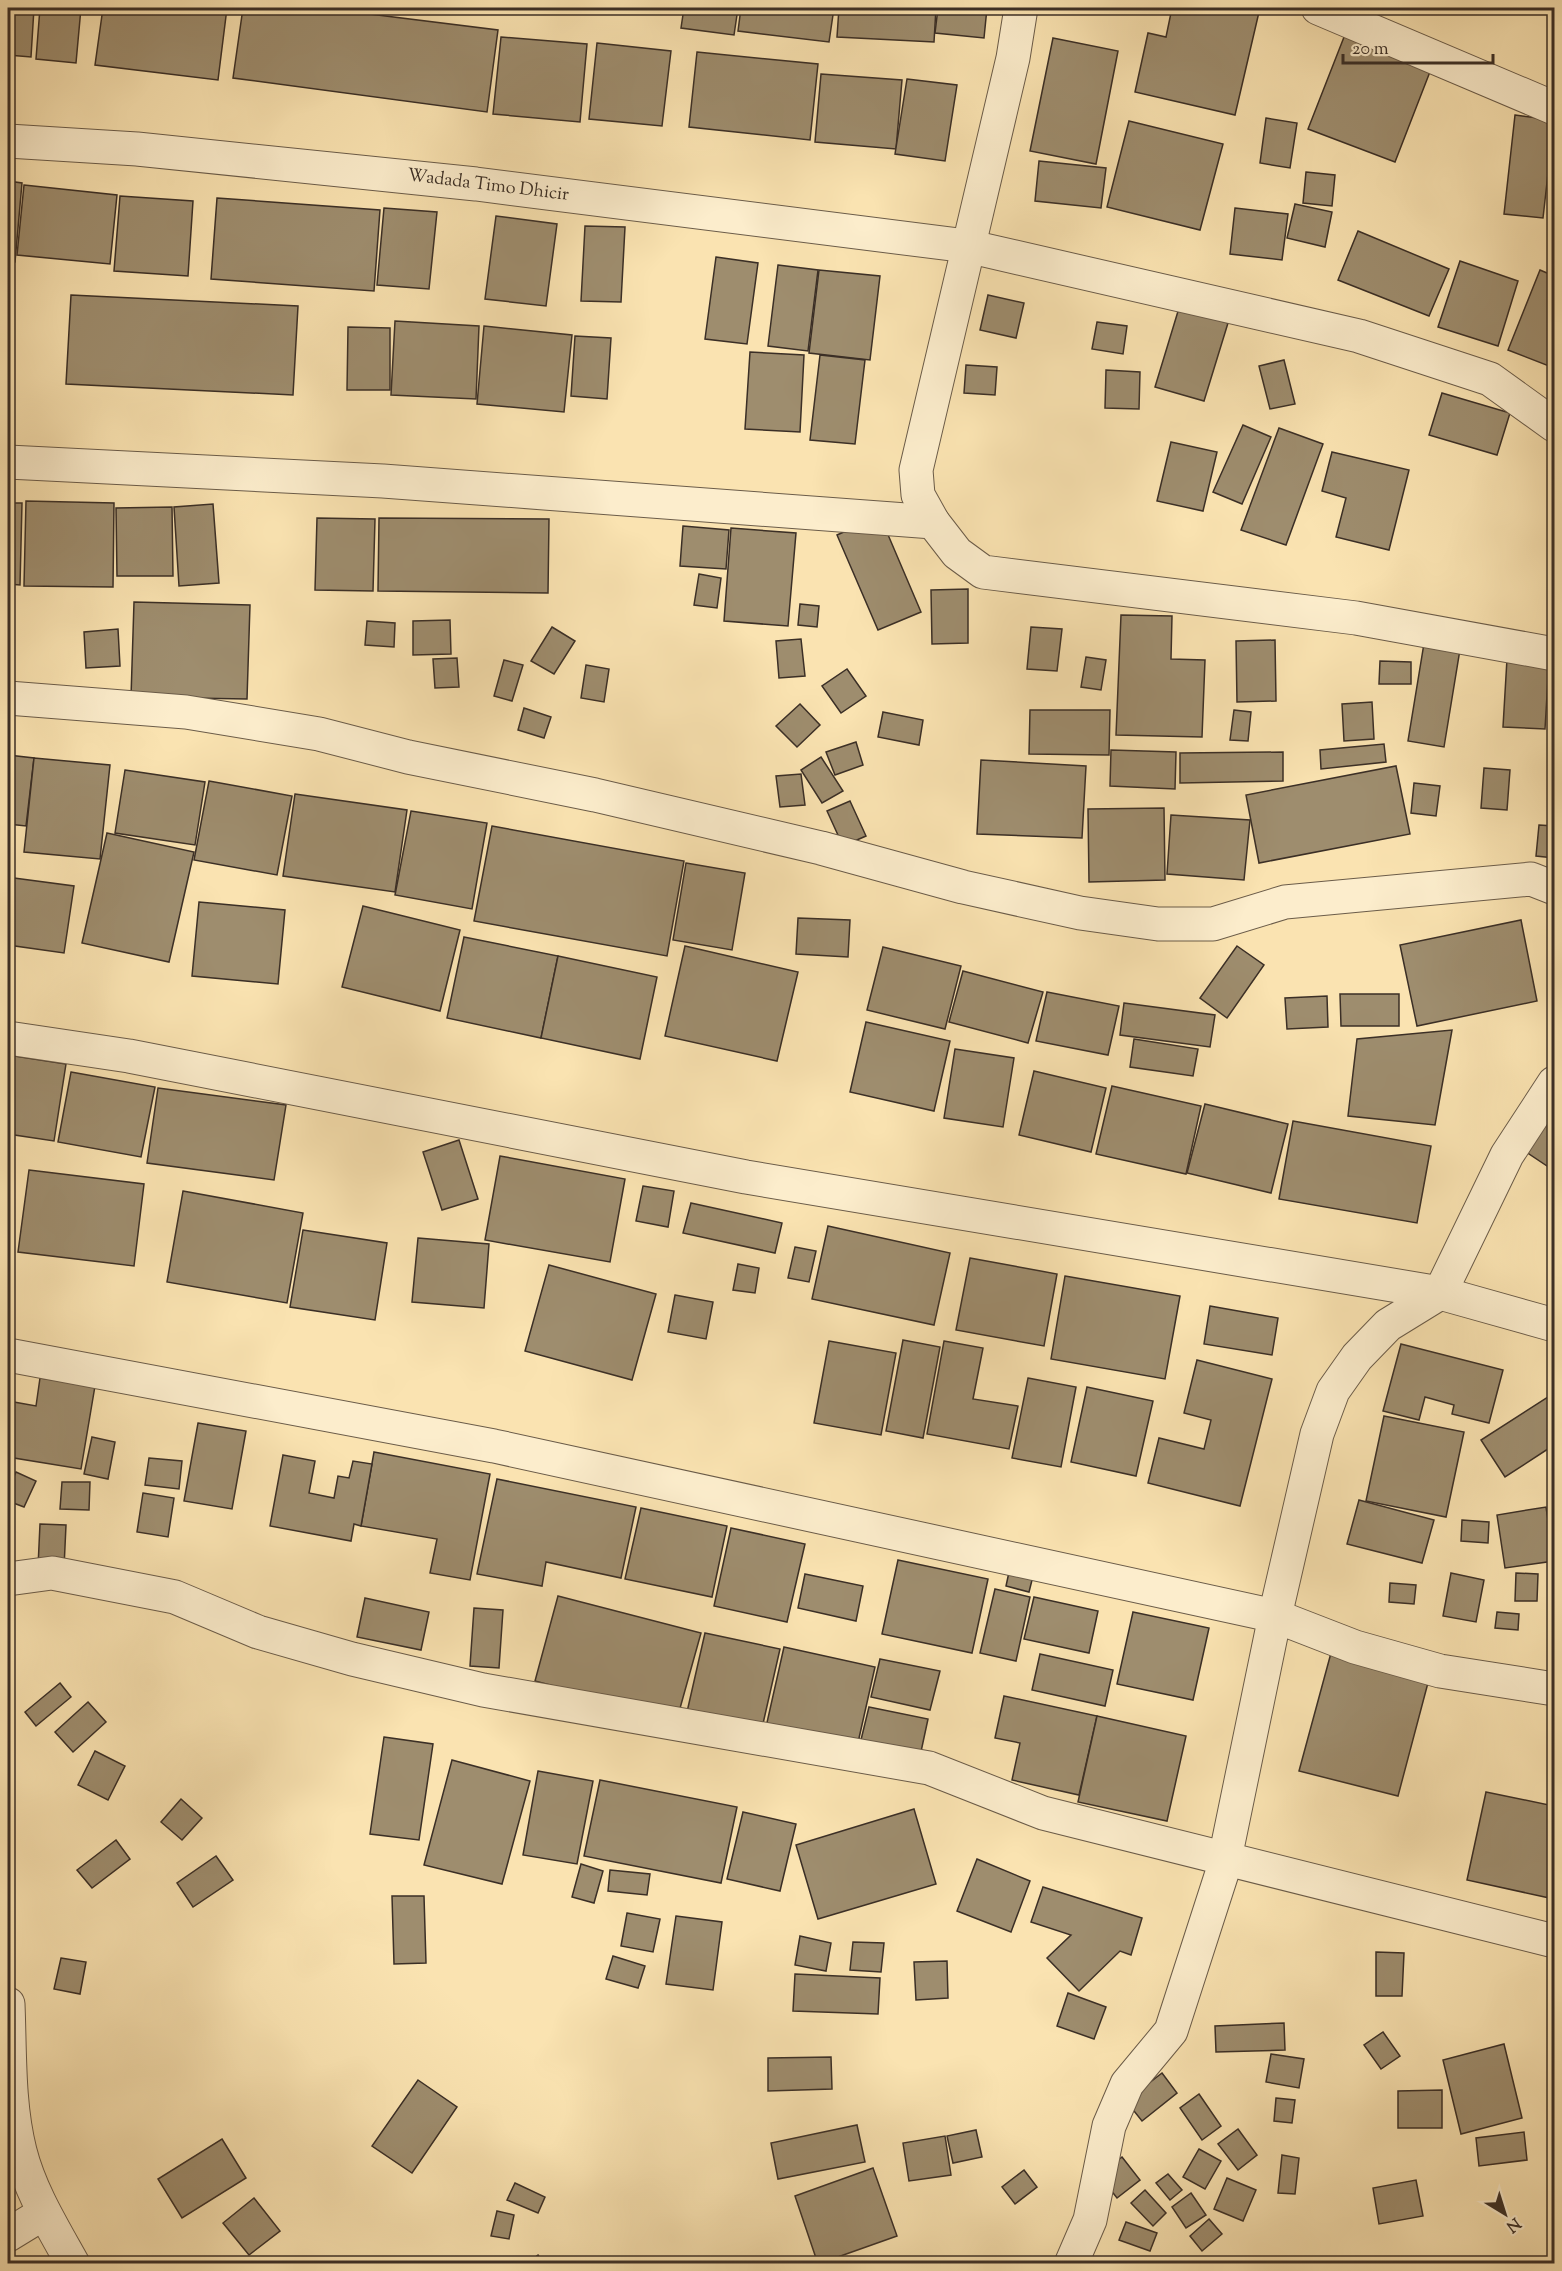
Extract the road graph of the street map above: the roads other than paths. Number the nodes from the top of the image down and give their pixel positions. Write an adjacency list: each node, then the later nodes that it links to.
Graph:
1 (1021, 8): 5 (street)
2 (1318, 8): 3 (street)
3 (1554, 108)
4 (8, 141): 5 (street, Wadada Timo Dhicir)
5 (967, 246): 6 (street, Wadada Timo Dhicir); 8 (street)
6 (1554, 425)
7 (8, 462): 8 (street)
8 (933, 522): 9 (street)
9 (1554, 654)
10 (8, 698): 11 (street)
11 (1554, 888)
12 (8, 1038): 14 (street)
13 (1554, 1083): 14 (street)
14 (1440, 1293): 15 (street); 18 (street)
15 (1554, 1324)
16 (8, 1355): 18 (street)
17 (8, 1579): 20 (street)
18 (1275, 1616): 19 (street); 20 (street)
19 (1554, 1689)
20 (1225, 1859): 21 (street); 26 (street)
21 (1554, 1941)
22 (8, 2004): 23 (street)
23 (44, 2212): 24 (street); 25 (street)
24 (8, 2235)
25 (73, 2264)
26 (1071, 2264)

